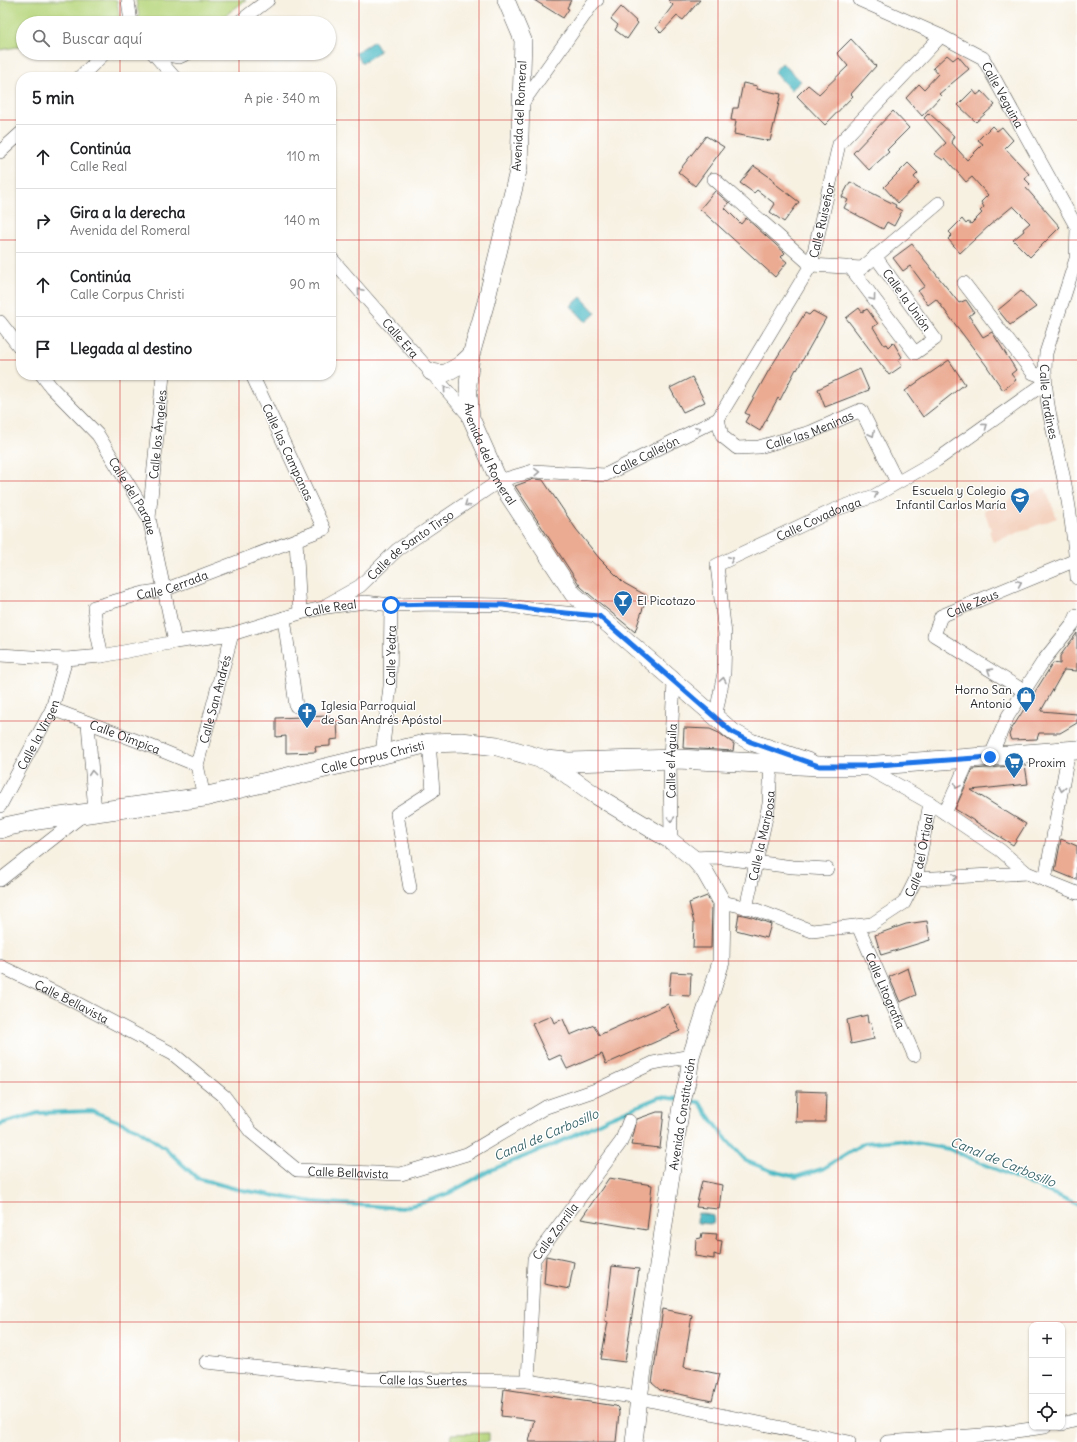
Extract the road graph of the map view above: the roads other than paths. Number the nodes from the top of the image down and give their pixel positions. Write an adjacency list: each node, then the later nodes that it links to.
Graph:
1 (128, 0): 6 (street)
2 (268, 0): 7 (street)
3 (506, 0): 13 (street, Avenida del Romeral)
4 (597, 0): 13 (street)
5 (860, 0): 8 (street, Calle Veguina)
6 (130, 16)
7 (247, 16)
8 (941, 36): 18 (street, Calle Veguina); 22 (street, Calle Ruiseñor)
9 (98, 60): 11 (street)
10 (160, 60): 12 (street)
11 (85, 72)
12 (170, 72)
13 (521, 105): 27 (street, Avenida del Romeral)
14 (16, 138): 15 (street)
15 (0, 152)
16 (714, 179): 22 (street)
17 (939, 203): 20 (street)
18 (1072, 212): 19 (street, Calle Veguina)
19 (1077, 228): 32 (street, Calle Jardines)
20 (876, 256): 23 (street, Calle la Unión); 23 (street, Calle la Unión, one-way to 20)
21 (336, 264): 28 (street, Calle Era, one-way to 21)
22 (811, 265): 23 (street, Calle la Unión); 34 (street, Calle Ruiseñor)
23 (850, 267)
24 (964, 283): 32 (street)
25 (0, 322): 26 (street)
26 (16, 343)
27 (471, 355): 28 (street); 33 (street, Avenida del Romeral)
28 (431, 372): 33 (street, Calle Era, one-way to 28)
29 (46, 380): 38 (street, Calle del Parque)
30 (163, 380): 38 (street, Calle los Ángeles)
31 (254, 380): 39 (street, Calle las Campanas)
32 (1045, 380): 36 (street, Calle Covadonga, one-way to 32); 37 (street, Calle Jardines)
33 (471, 418): 35 (street, Avenida del Romeral)
34 (718, 419): 35 (street, Calle Callejón, one-way to 34); 36 (street, Calle las Meninas, one-way to 36)
35 (499, 482): 45 (street, Calle de Santo Tirso, one-way to 45); 48 (street, Avenida del Romeral)
36 (897, 482): 59 (street, Calle Covadonga, one-way to 36)
37 (1071, 484): 41 (street, Calle Jardines)
38 (149, 518): 43 (street, Calle del Parque)
39 (324, 529): 40 (street, Calle Cerrada)
40 (296, 540): 43 (street, Calle Cerrada); 46 (street)
41 (1076, 560): 42 (street, Calle Jardines); 56 (street, Calle Zeus, one-way to 41)
42 (1077, 578)
43 (164, 590): 51 (street, Calle del Parque); 53 (street, Calle Cerrada)
44 (391, 605): 45 (street, Calle Real); 48 (street, Calle Real); 64 (street, Calle Yedra)
45 (321, 608): 46 (street, Calle Real)
46 (300, 613): 49 (street, Calle Real)
47 (1077, 615): 56 (street)
48 (599, 616): 55 (street, Avenida del Romeral)
49 (284, 618): 50 (street, Calle Real); 57 (street)
50 (232, 634): 51 (street, Calle Real); 72 (street, Calle San Andrés)
51 (175, 642): 53 (street, Calle Real)
52 (0, 655): 54 (street, Calle Real)
53 (102, 656): 54 (street, Calle Real)
54 (66, 659): 58 (street, Calle la Virgen)
55 (674, 682): 59 (street, Avenida del Romeral); 66 (street, Calle el Águila)
56 (1024, 691): 65 (street)
57 (296, 706)
58 (52, 709): 60 (street, Calle Oímpica); 79 (street, Calle la Virgen)
59 (715, 718): 61 (street, Avenida del Romeral)
60 (88, 723): 72 (street, Calle Oímpica); 80 (street, one-way to 60)
61 (751, 742): 70 (street); 73 (street, Avenida del Romeral)
62 (429, 743): 64 (main road, Calle Corpus Christi); 68 (main road, Calle Corpus Christi); 91 (street)
63 (1073, 750): 65 (main road, Calle Corpus Christi); 75 (street)
64 (382, 754): 77 (main road, Calle Corpus Christi)
65 (990, 757): 67 (main road, Calle Corpus Christi)
66 (670, 759): 69 (main road, Calle Corpus Christi); 70 (main road, Calle Corpus Christi); 83 (street, Calle el Águila, one-way to 83)
67 (969, 759): 74 (main road, Calle Corpus Christi); 81 (street, Calle del Ortigal, one-way to 81)
68 (546, 760): 69 (main road, Calle Corpus Christi); 76 (street)
69 (582, 762): 76 (street)
70 (750, 762): 71 (main road, Calle Corpus Christi)
71 (771, 763): 73 (main road, Calle Corpus Christi); 85 (street, Calle la Mariposa)
72 (197, 765): 77 (street)
73 (819, 766): 74 (main road, Calle Corpus Christi)
74 (864, 766): 78 (street)
75 (1071, 771): 90 (street, one-way to 90)
76 (582, 786): 83 (street)
77 (204, 797): 80 (main road, Calle Corpus Christi)
78 (930, 803): 81 (street); 88 (street, Calle del Ortigal)
79 (0, 806)
80 (90, 813): 82 (main road, Calle Corpus Christi); 89 (street)
81 (944, 813): 87 (street)
82 (0, 829)
83 (671, 841): 84 (street)
84 (693, 858): 85 (street); 93 (street)
85 (756, 862): 86 (street); 94 (street, Calle la Mariposa)
86 (827, 868)
87 (1027, 873): 88 (street, one-way to 87); 90 (street)
88 (916, 879): 95 (street, Calle del Ortigal)
89 (0, 880)
90 (1044, 880): 92 (street)
91 (410, 888)
92 (1077, 893)
93 (722, 902): 94 (street, Calle del Ortigal); 98 (street, Avenida Constitución)
94 (746, 908): 95 (street, Calle del Ortigal)
95 (858, 926): 97 (street, Calle Litografía)
96 (0, 966): 98 (street, Calle Bellavista)
97 (914, 1055)
98 (691, 1056): 102 (street, Avenida Constitución)
99 (629, 1121): 101 (street, Calle Zorrilla)
100 (206, 1362): 101 (street, Calle las Suertes)
101 (528, 1381): 102 (street, Calle las Suertes)
102 (639, 1398): 106 (street, Avenida Constitución); 107 (street, Calle las Suertes)
103 (1077, 1420): 104 (street)
104 (1065, 1423)
105 (1029, 1429): 108 (street)
106 (634, 1442)
107 (849, 1442)
108 (887, 1442)

